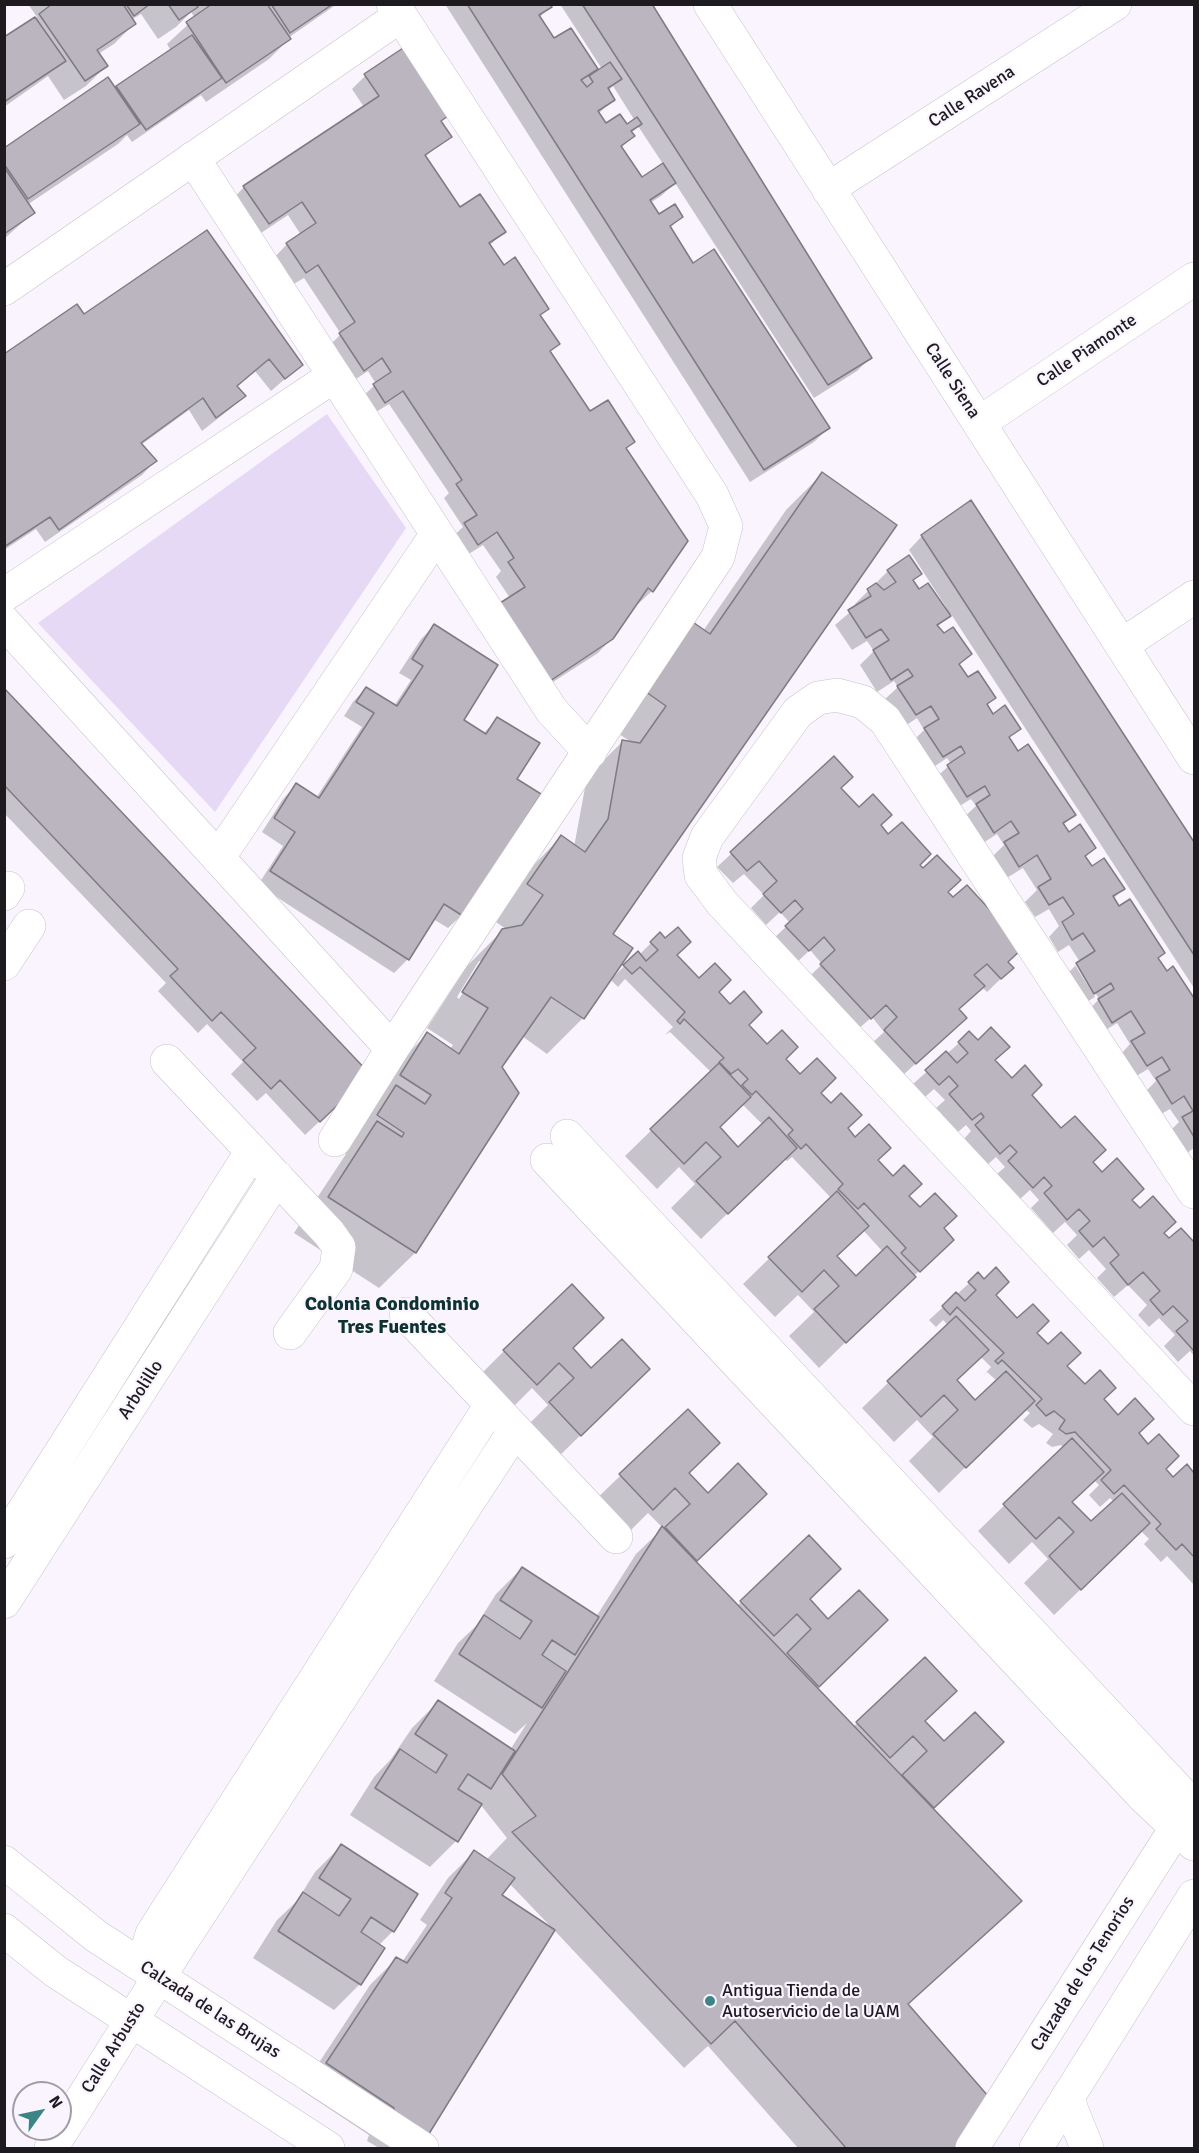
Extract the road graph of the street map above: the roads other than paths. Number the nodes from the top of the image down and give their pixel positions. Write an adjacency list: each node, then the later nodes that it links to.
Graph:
1 (710, 4): 5 (street, Calle Siena)
2 (1115, 4): 5 (street, Calle Ravena)
3 (396, 10): 4 (street); 15 (street)
4 (193, 158): 7 (street); 8 (street)
5 (828, 189): 9 (street, Calle Siena)
6 (1194, 279): 9 (street, Calle Piamonte)
7 (4, 289)
8 (334, 376): 10 (street); 11 (street)
9 (979, 423): 14 (street, Calle Siena)
10 (437, 534): 15 (street); 17 (street)
11 (4, 595)
12 (1194, 597): 14 (street)
13 (4, 622): 17 (street)
14 (1122, 645): 16 (street, Calle Siena)
15 (590, 753): 20 (street)
16 (1194, 758)
17 (218, 858): 20 (street)
18 (29, 926): 19 (street)
19 (4, 964)
20 (392, 1050): 22 (street)
21 (167, 1061): 24 (street)
22 (335, 1140)
23 (557, 1148): 35 (street)
24 (252, 1151): 25 (street); 33 (street, Arbolillo)
25 (277, 1177): 28 (street); 34 (street, Arbolillo)
26 (1194, 1192): 30 (street)
27 (406, 1314): 29 (street)
28 (290, 1333)
29 (491, 1405): 31 (street); 39 (street)
30 (1194, 1409)
31 (515, 1430): 32 (street); 39 (street, Calle Arbusto)
32 (616, 1537)
33 (4, 1542)
34 (4, 1602)
35 (1190, 1816): 45 (street, Calzada de los Tenorios)
36 (4, 1862): 39 (street, Calzada de las Brujas)
37 (1194, 1896): 41 (street)
38 (4, 1930): 40 (street)
39 (158, 1978): 40 (street, Calle Arbusto); 44 (street, Calzada de las Brujas)
40 (131, 2020): 42 (street, Calle Arbusto); 43 (street)
41 (1067, 2098): 46 (street); 47 (street)
42 (51, 2148)
43 (328, 2148)
44 (422, 2148)
45 (972, 2148)
46 (1036, 2148)
47 (1087, 2148)

